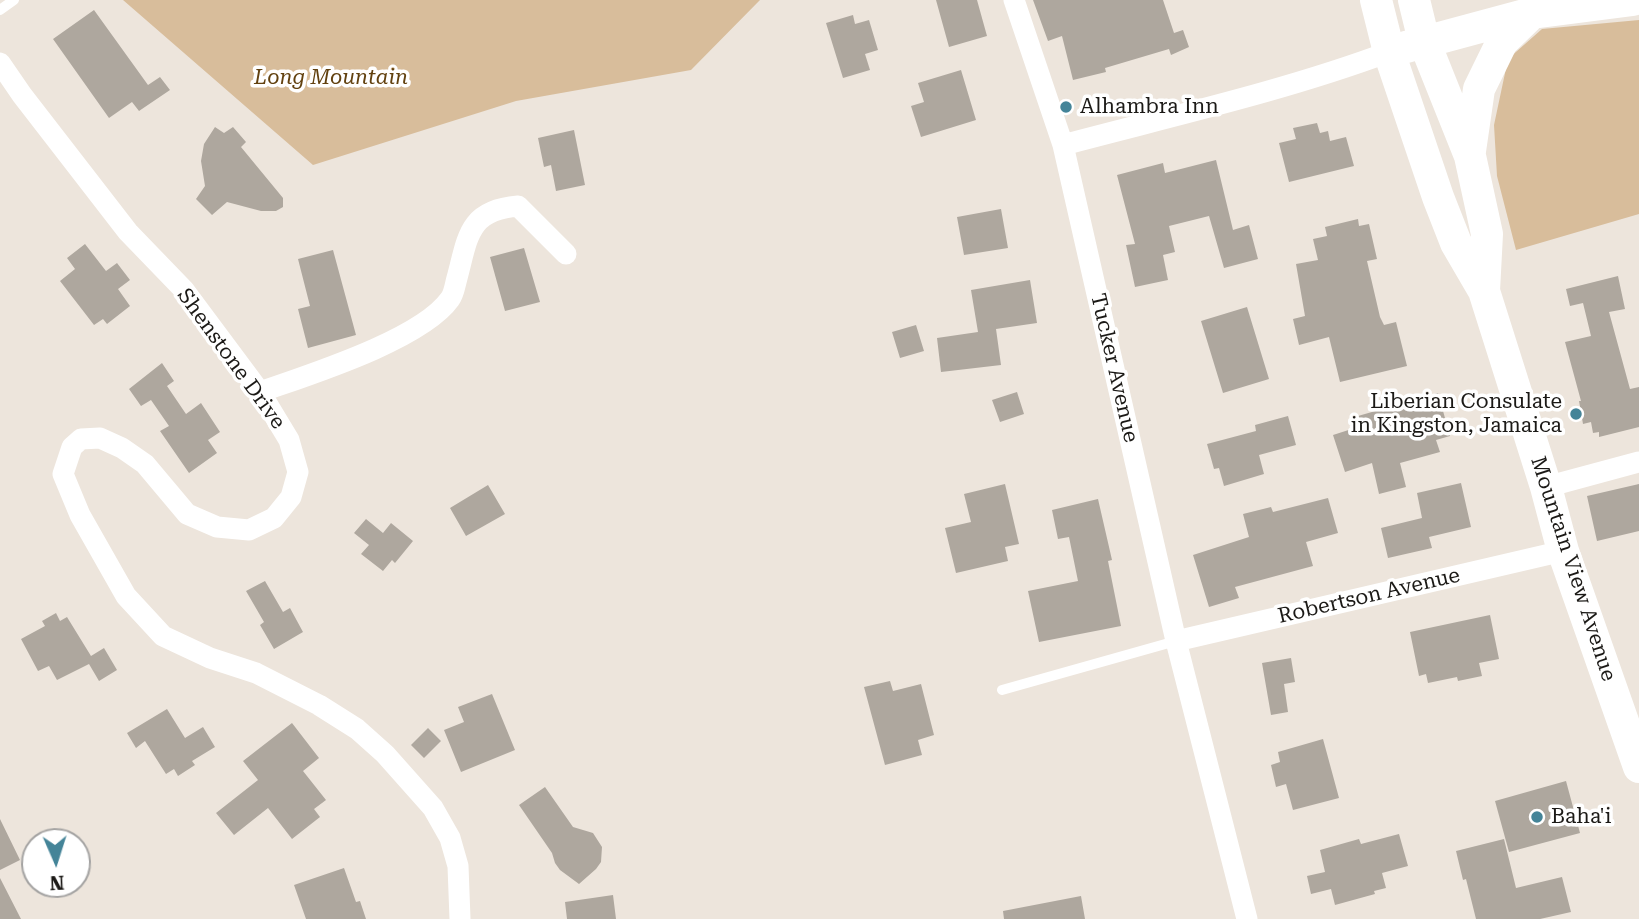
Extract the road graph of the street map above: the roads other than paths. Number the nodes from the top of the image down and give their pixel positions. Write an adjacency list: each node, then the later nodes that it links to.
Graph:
1 (14, 0): 7 (lane)
2 (1014, 0): 12 (street, Tucker Avenue)
3 (1376, 0): 10 (main road, Mountain View Avenue)
4 (1414, 0): 9 (main road, Mountain View Avenue)
5 (1496, 0): 8 (main road)
6 (1633, 0): 8 (main road)
7 (0, 10)
8 (1532, 13): 9 (main road); 13 (main road)
9 (1424, 41): 10 (main road); 13 (main road, Mountain View Avenue)
10 (1389, 52): 12 (street); 15 (main road, Mountain View Avenue)
11 (0, 63): 16 (street, Shenstone Drive)
12 (1063, 145): 20 (street, Tucker Avenue)
13 (1469, 156): 15 (main road, Mountain View Avenue)
14 (566, 254): 16 (street)
15 (1484, 291): 18 (main road, Mountain View Avenue)
16 (261, 392): 23 (street, Shenstone Drive)
17 (1639, 462): 18 (street)
18 (1546, 487): 19 (main road, Mountain View Avenue)
19 (1563, 551): 20 (street, Robertson Avenue); 22 (main road, Mountain View Avenue)
20 (1176, 641): 21 (lane); 24 (street, Tucker Avenue)
21 (1002, 690)
22 (1639, 767)
23 (460, 919)
24 (1247, 919)

